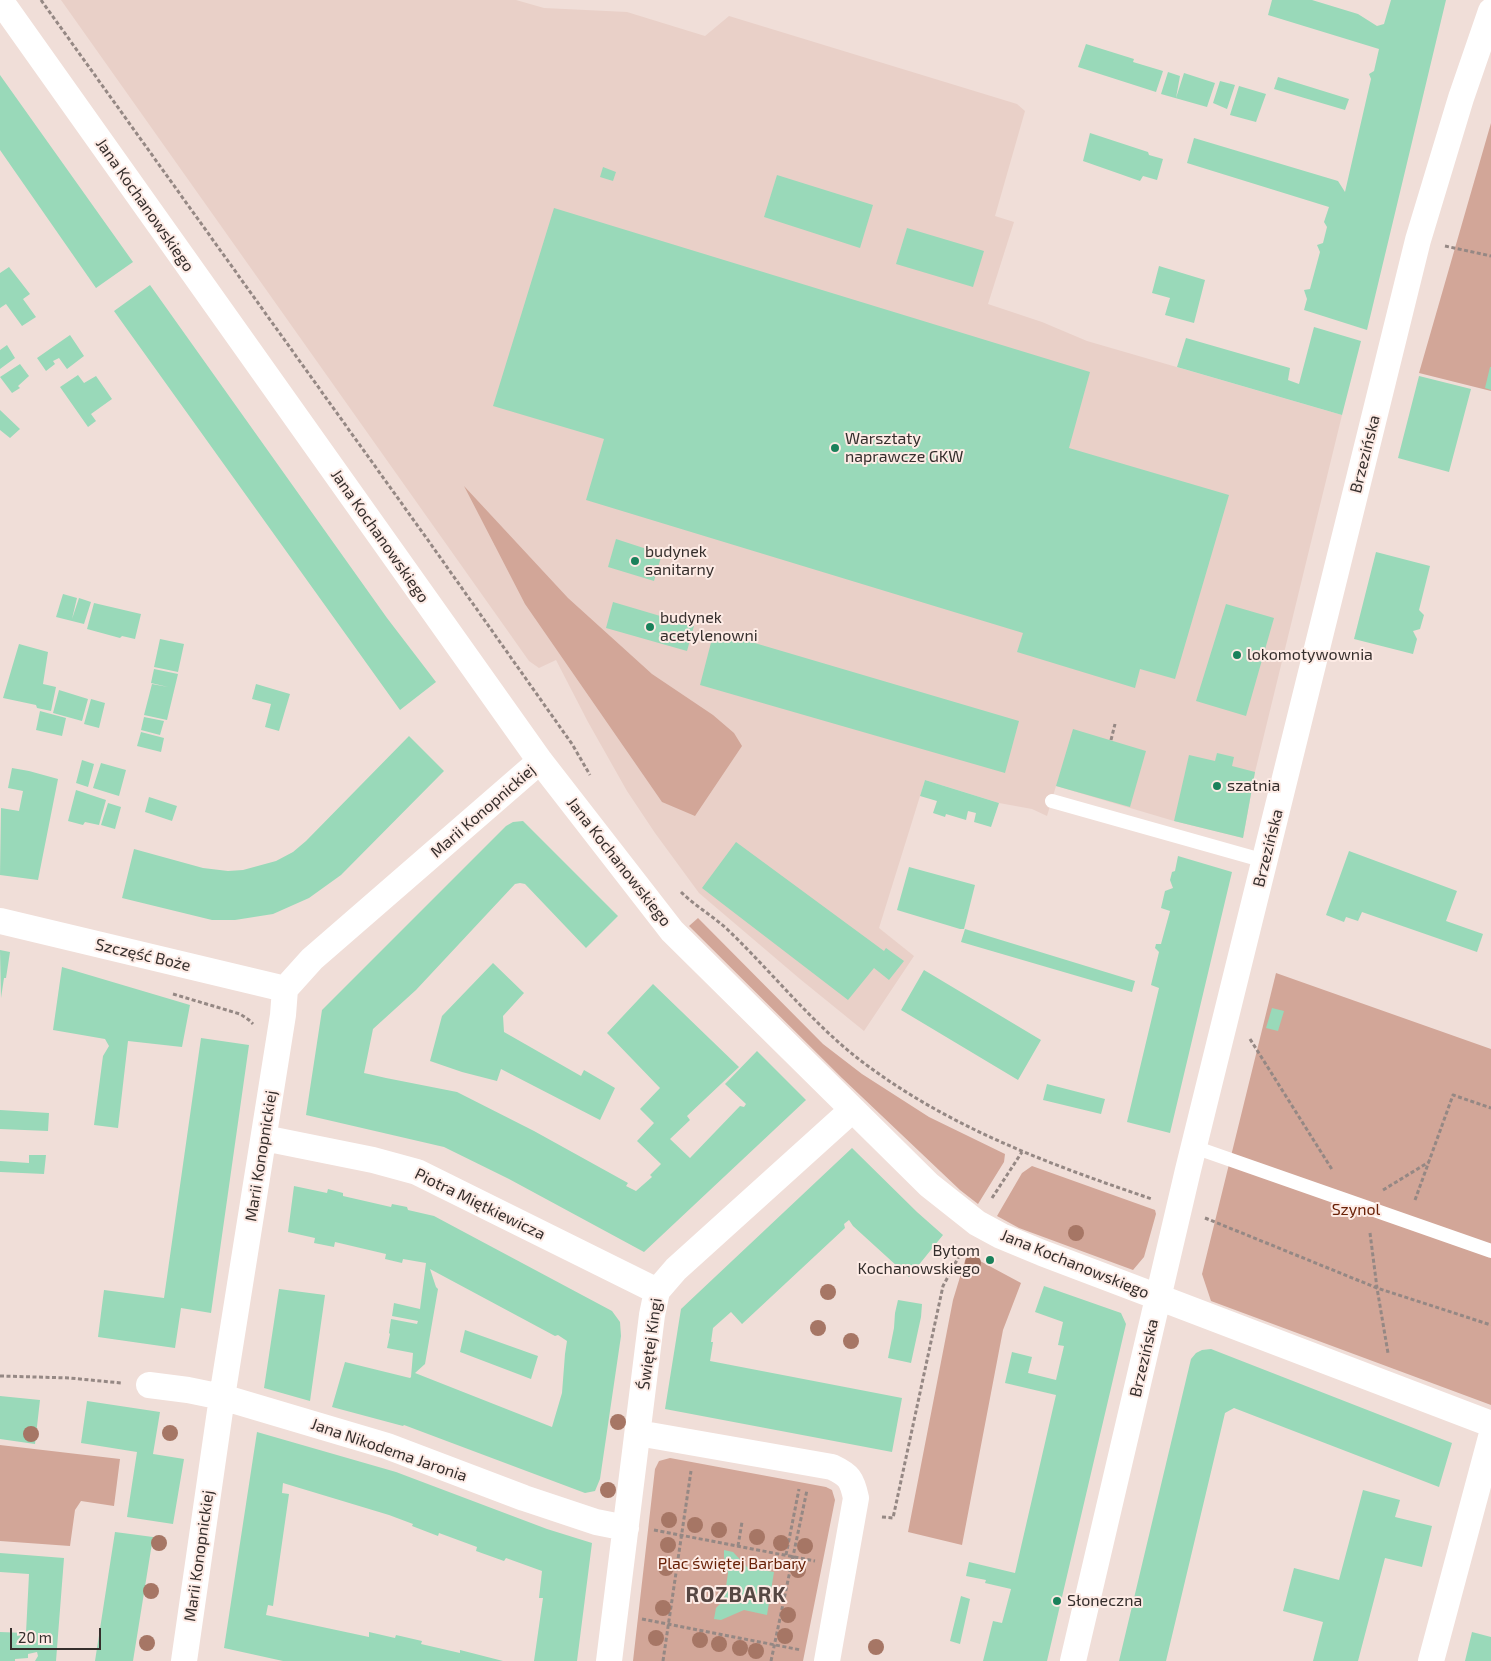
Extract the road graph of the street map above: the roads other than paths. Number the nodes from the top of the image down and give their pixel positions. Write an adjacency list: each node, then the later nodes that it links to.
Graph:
1 (0, 0): 3 (street, Jana Kochanowskiego)
2 (1491, 11): 5 (street, Brzezińska)
3 (540, 761): 7 (street, Marii Konopnickiej); 8 (street, Jana Kochanowskiego)
4 (1052, 801): 5 (lane)
5 (1265, 861): 10 (street, Brzezińska)
6 (0, 921): 7 (street, Szczęść Boże)
7 (285, 989): 9 (street, Marii Konopnickiej)
8 (852, 1110): 12 (street, Świętej Kingi); 13 (street, Jana Kochanowskiego)
9 (264, 1138): 12 (street, Piotra Miętkiewicza); 15 (street, Marii Konopnickiej)
10 (1194, 1147): 11 (lane); 13 (street, Brzezińska)
11 (1491, 1251)
12 (658, 1291): 17 (street, Świętej Kingi)
13 (1158, 1296): 16 (street, Jana Kochanowskiego); 23 (street, Brzezińska)
14 (149, 1384): 15 (street, Jana Nikodema Jaronia)
15 (222, 1397): 19 (street, Jana Nikodema Jaronia); 21 (street, Marii Konopnickiej)
16 (1491, 1424)
17 (638, 1433): 19 (street, Świętej Kingi); 20 (street)
18 (1491, 1436): 24 (street)
19 (637, 1528): 22 (street, Świętej Kingi)
20 (823, 1658)
21 (185, 1661)
22 (609, 1661)
23 (1073, 1661)
24 (1431, 1661)

